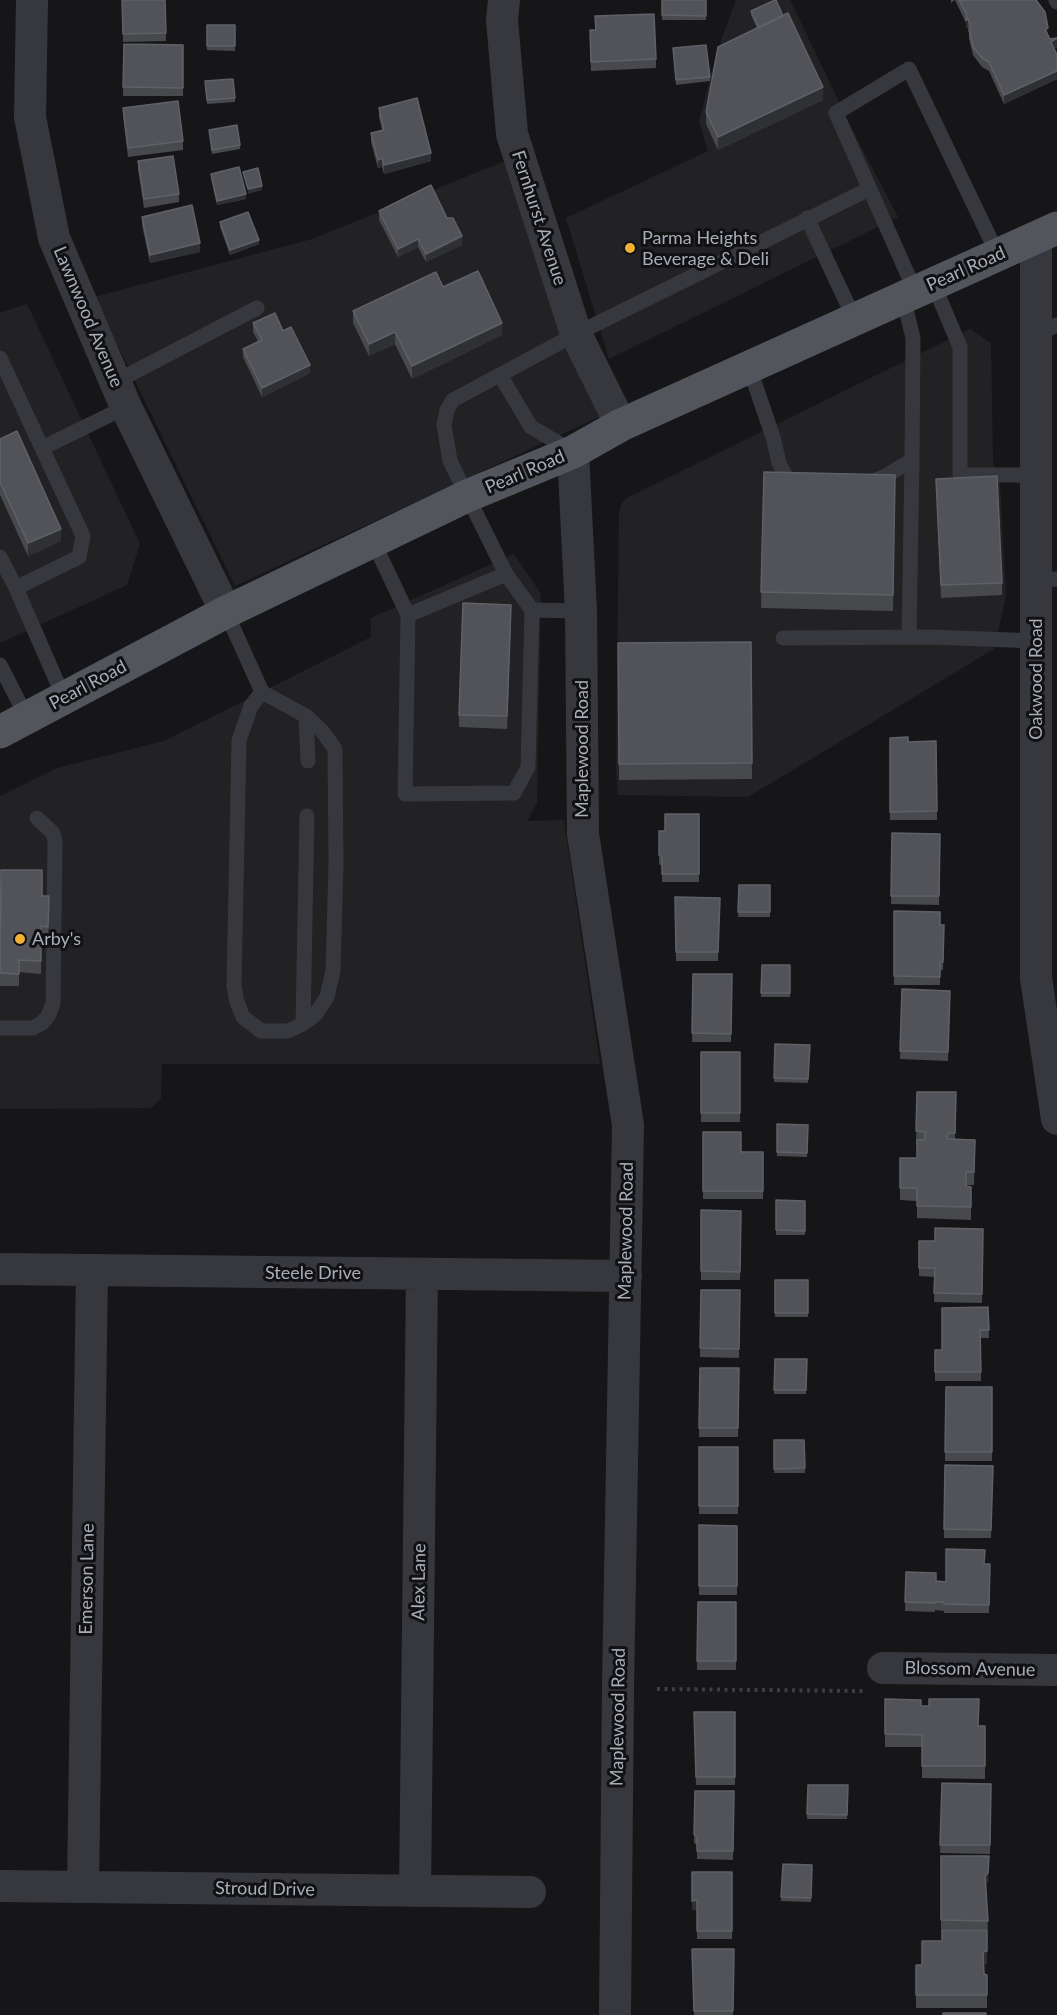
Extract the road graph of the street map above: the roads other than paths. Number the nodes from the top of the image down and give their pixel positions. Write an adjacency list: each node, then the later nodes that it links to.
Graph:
1 (32, 0): 15 (street, Lawnwood Avenue)
2 (504, 0): 11 (street, Fernhurst Avenue)
3 (869, 189): 4 (lane); 6 (lane); 7 (lane)
4 (807, 218): 9 (lane); 11 (lane)
5 (1046, 233): 6 (main road, Pearl Road); 10 (street, Oakwood Road)
6 (998, 255): 7 (main road, Pearl Road)
7 (917, 290): 9 (main road, Pearl Road); 19 (lane); 20 (lane)
8 (257, 308): 15 (lane)
9 (854, 318): 13 (main road, Pearl Road)
10 (1046, 329): 20 (street, Oakwood Road)
11 (576, 333): 14 (lane); 16 (street, Fernhurst Avenue)
12 (0, 358): 17 (lane)
13 (749, 366): 16 (main road, Pearl Road); 21 (lane)
14 (500, 375): 18 (lane); 23 (lane)
15 (121, 395): 17 (lane); 31 (street, Lawnwood Avenue)
16 (621, 425): 18 (main road, Pearl Road)
17 (42, 448): 28 (lane)
18 (573, 452): 23 (main road, Pearl Road); 30 (street, Maplewood Road)
19 (912, 460): 22 (lane); 33 (lane)
20 (1036, 475): 27 (street, Oakwood Road)
21 (810, 484)
22 (854, 484)
23 (467, 496): 24 (main road, Pearl Road); 26 (lane)
24 (374, 541): 31 (main road, Pearl Road); 32 (lane)
25 (0, 557): 28 (lane)
26 (506, 574): 29 (lane); 32 (lane)
27 (1046, 580): 35 (street, Oakwood Road)
28 (16, 588): 38 (lane)
29 (532, 610): 30 (lane); 32 (lane)
30 (581, 611): 50 (street, Maplewood Road)
31 (226, 612): 37 (lane); 38 (main road, Pearl Road)
32 (408, 615)
33 (909, 637): 34 (lane); 35 (lane)
34 (783, 638)
35 (1036, 641): 46 (street, Oakwood Road)
36 (0, 665): 40 (lane)
37 (262, 692): 39 (lane); 44 (lane)
38 (64, 698): 40 (main road, Pearl Road)
39 (306, 716): 41 (lane); 44 (lane)
40 (13, 725)
41 (308, 761)
42 (307, 816): 44 (lane)
43 (37, 818): 45 (lane)
44 (303, 1024)
45 (0, 1028)
46 (1057, 1119)
47 (0, 1269): 48 (street, Steele Drive)
48 (92, 1272): 49 (street, Steele Drive); 54 (street, Emerson Lane)
49 (422, 1274): 50 (street, Steele Drive); 55 (street, Alex Lane)
50 (626, 1276): 57 (street, Maplewood Road)
51 (1057, 1670): 52 (street, Blossom Avenue)
52 (874, 1680)
53 (0, 1886): 54 (street, Stroud Drive)
54 (83, 1887): 55 (street, Stroud Drive)
55 (415, 1891): 56 (street, Stroud Drive)
56 (530, 1892)
57 (615, 2015)

